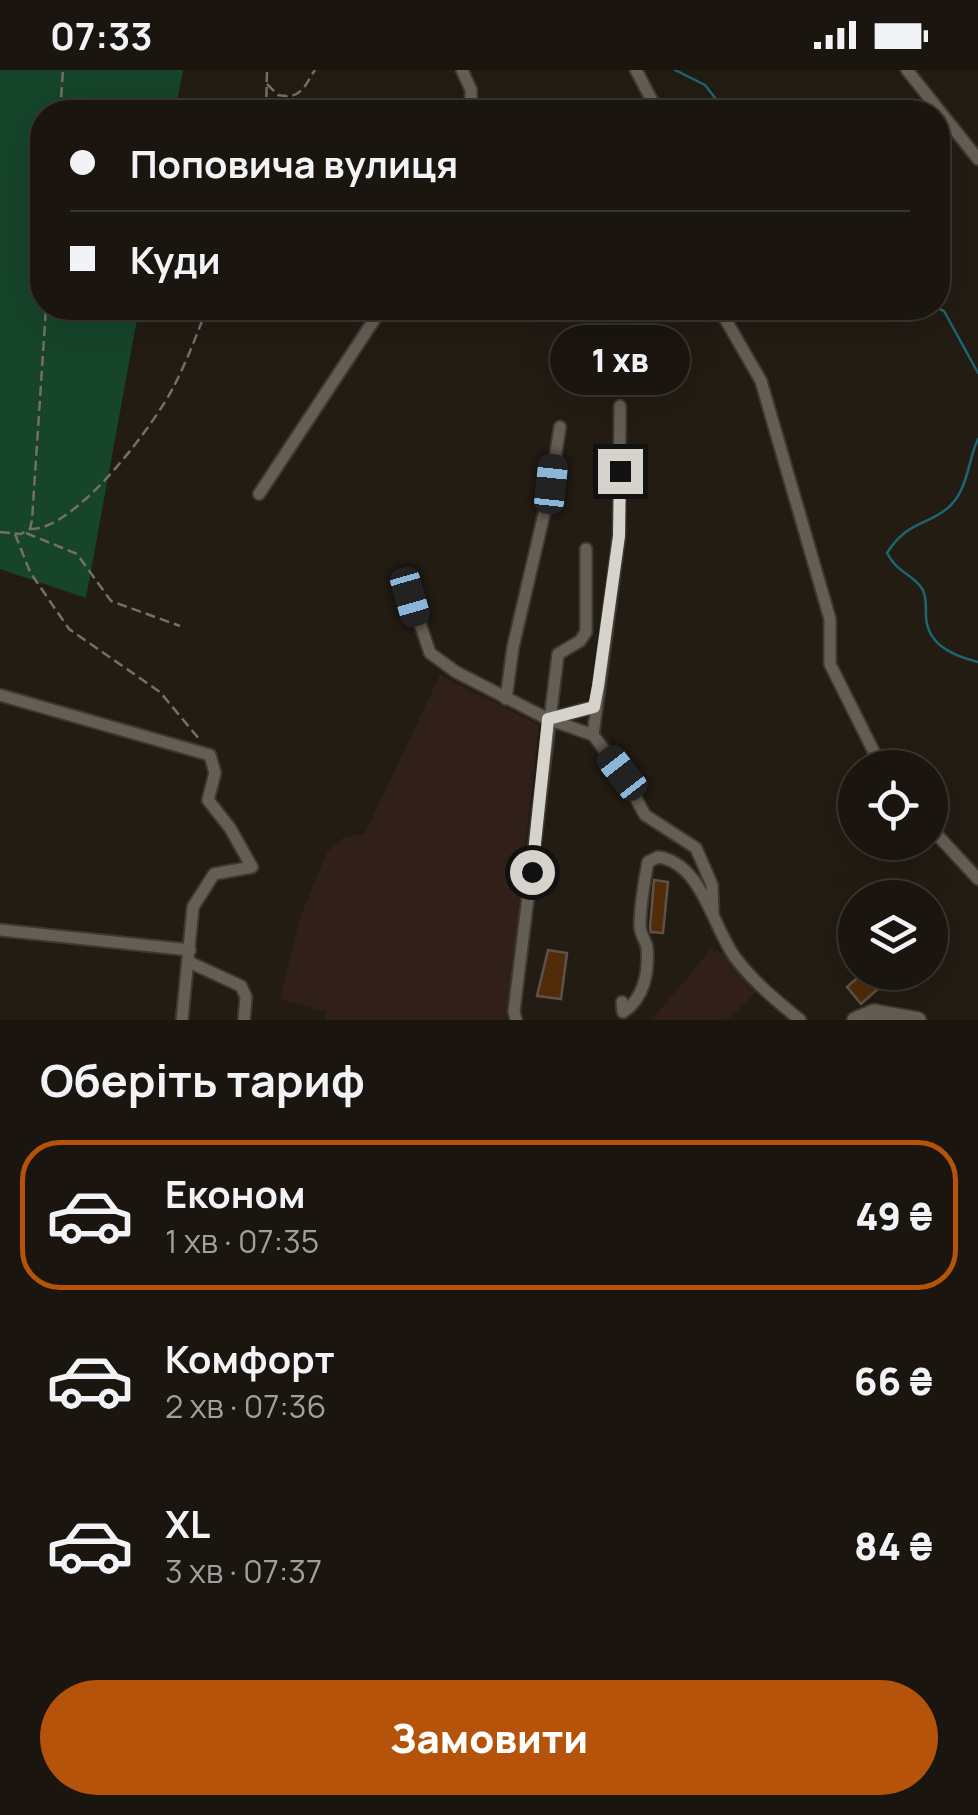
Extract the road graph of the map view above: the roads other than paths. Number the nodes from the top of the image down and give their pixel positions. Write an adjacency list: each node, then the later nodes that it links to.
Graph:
1 (462, 70): 4 (street)
2 (636, 70): 5 (street)
3 (907, 70): 6 (street)
4 (471, 100)
5 (652, 100)
6 (931, 100)
7 (950, 124): 8 (street)
8 (978, 159)
9 (374, 320): 13 (street)
10 (726, 320): 21 (street)
11 (620, 406): 18 (street)
12 (560, 426): 17 (street)
13 (258, 494)
14 (586, 549): 19 (street)
15 (410, 597): 17 (street)
16 (0, 696): 26 (street)
17 (506, 699): 19 (street)
18 (594, 707): 19 (street); 20 (street)
19 (548, 719): 20 (street); 30 (street)
20 (593, 735): 24 (street)
21 (873, 750)
22 (948, 846): 23 (street)
23 (978, 879)
24 (713, 918): 27 (street); 31 (street)
25 (0, 930): 26 (street)
26 (190, 956): 28 (street); 29 (street)
27 (622, 1002)
28 (182, 1020)
29 (244, 1020)
30 (516, 1020)
31 (800, 1020)
32 (854, 1020): 33 (street)
33 (918, 1020)

